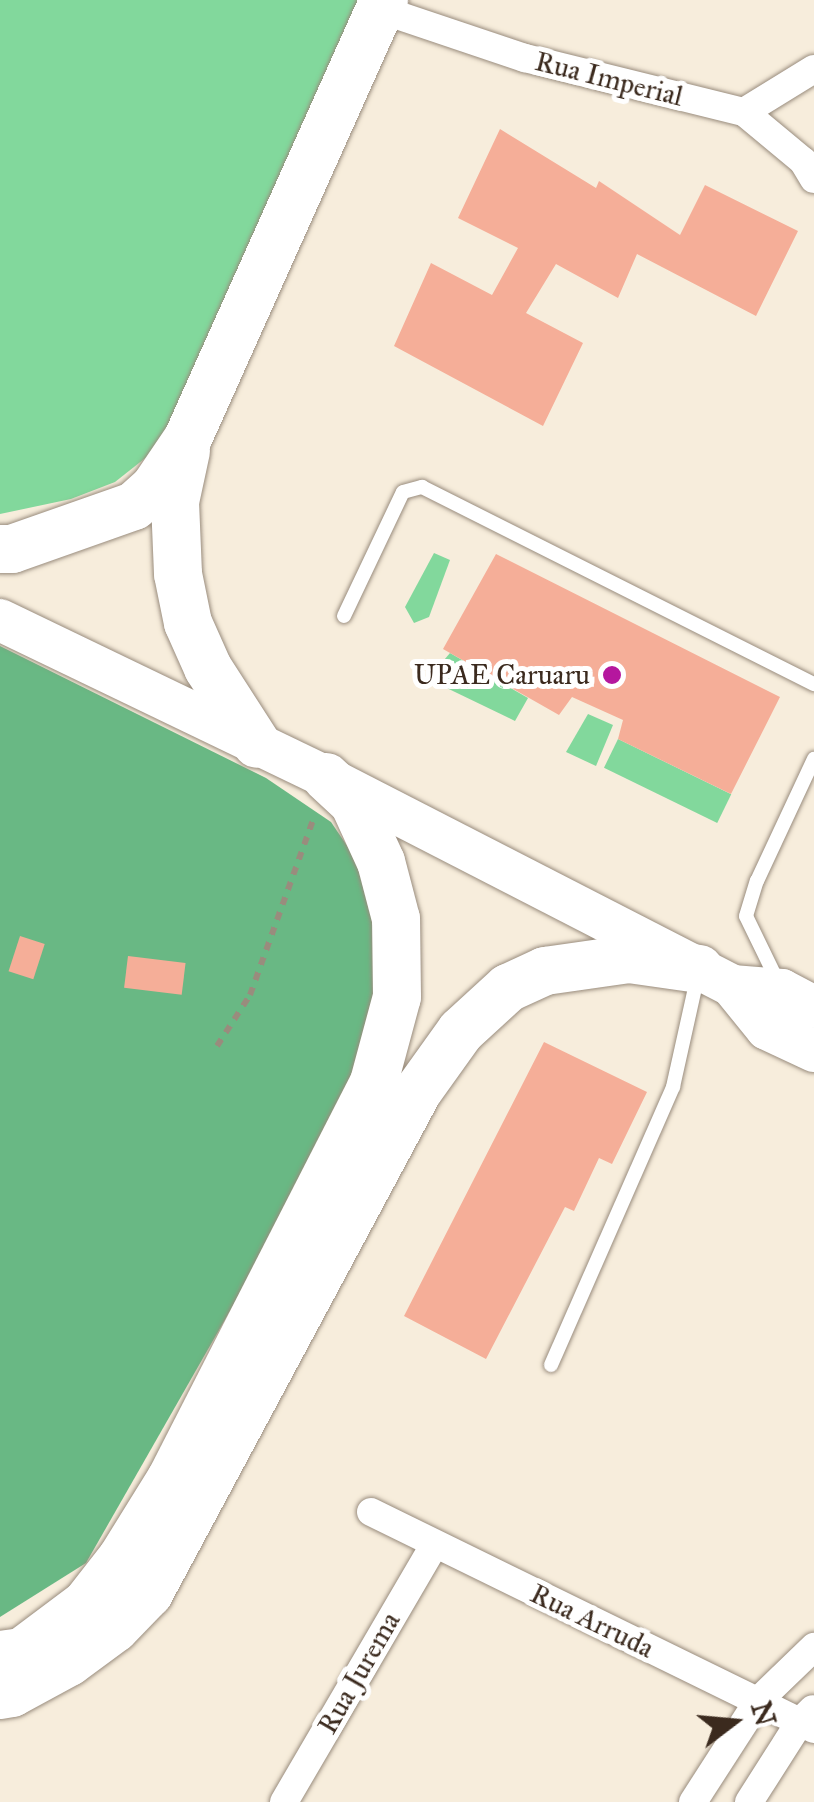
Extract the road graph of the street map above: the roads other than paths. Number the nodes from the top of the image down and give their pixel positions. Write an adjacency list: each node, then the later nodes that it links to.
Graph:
1 (383, 5): 3 (street, Rua Imperial); 5 (highway)
2 (814, 69): 3 (street)
3 (744, 112): 4 (street, Rua Imperial)
4 (814, 179)
5 (188, 438): 6 (highway); 10 (highway)
6 (0, 549)
7 (344, 616): 9 (lane)
8 (0, 620): 10 (main road)
9 (814, 684)
10 (257, 744): 12 (main road)
11 (814, 759): 14 (lane)
12 (326, 778): 13 (main road); 20 (highway)
13 (716, 978): 14 (main road); 15 (main road); 16 (lane); 21 (highway)
14 (798, 999)
15 (814, 1051)
16 (550, 1365)
17 (371, 1512): 18 (street, Rua Arruda)
18 (434, 1545): 22 (street, Rua Arruda); 24 (street, Rua Jurema)
19 (814, 1647): 22 (street)
20 (0, 1655)
21 (0, 1695)
22 (758, 1701): 23 (street, Rua Arruda); 25 (street)
23 (809, 1720): 26 (street)
24 (284, 1802)
25 (692, 1802)
26 (749, 1802)

